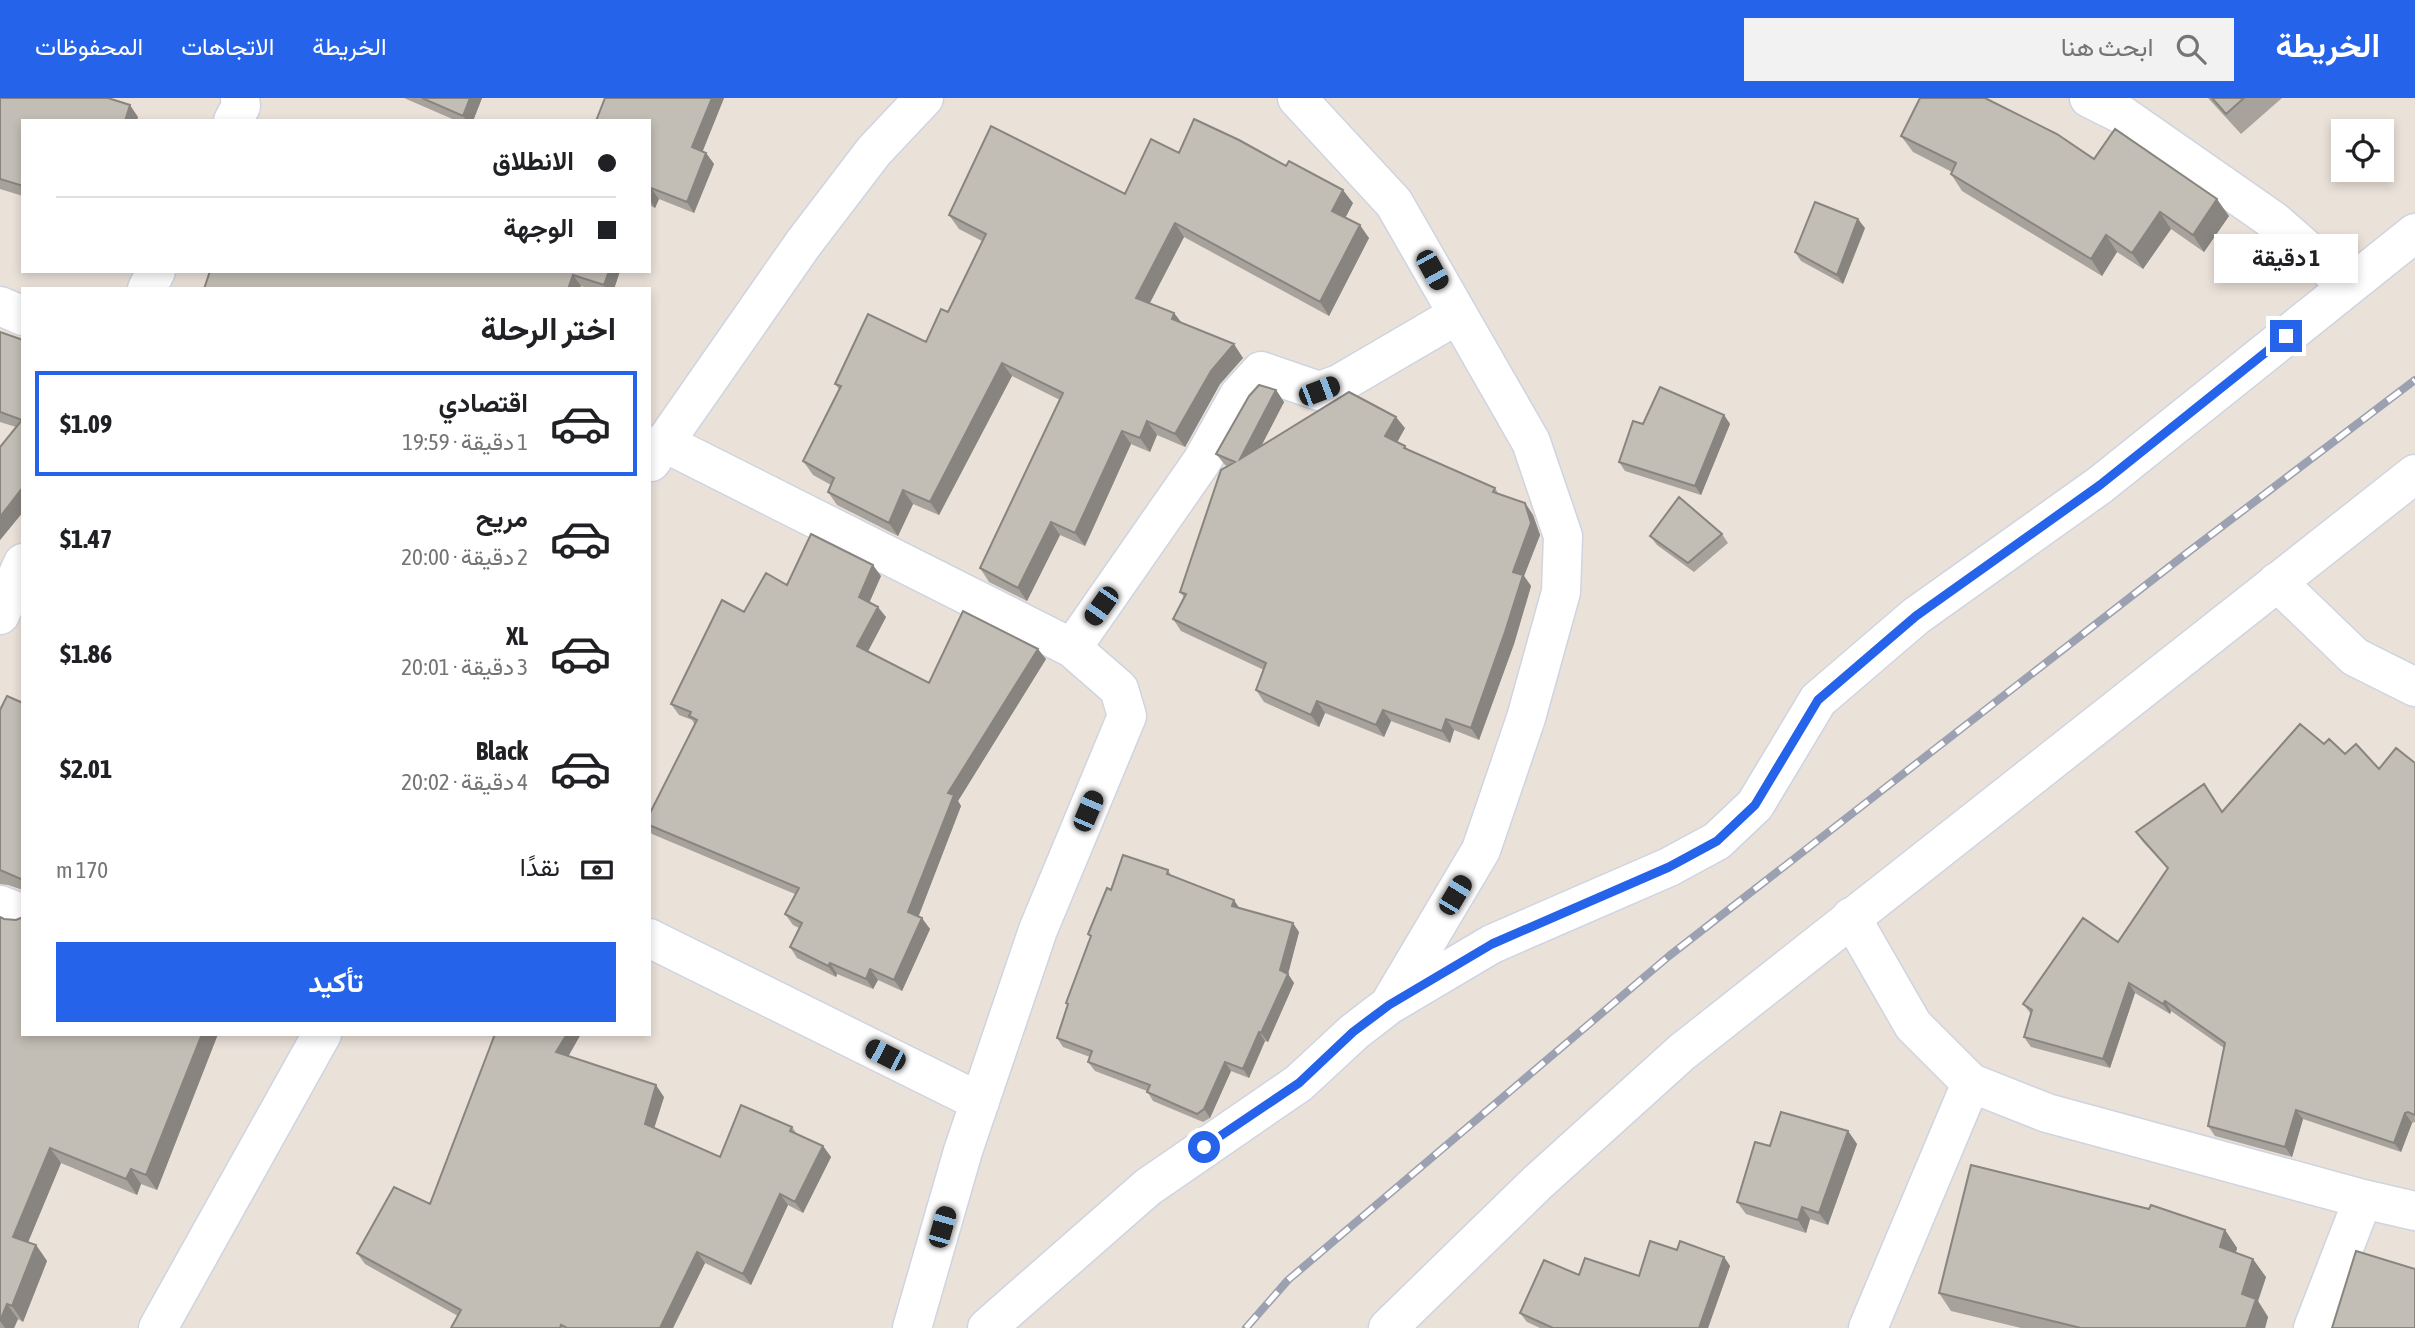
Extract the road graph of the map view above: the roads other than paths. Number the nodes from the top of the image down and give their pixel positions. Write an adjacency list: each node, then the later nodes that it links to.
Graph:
1 (240, 98): 5 (street)
2 (924, 98): 11 (street)
3 (1297, 98): 10 (street)
4 (2090, 98): 7 (street)
5 (234, 119)
6 (2415, 233): 7 (street)
7 (2348, 286): 23 (street)
8 (0, 306): 9 (street)
9 (21, 315)
10 (1457, 315): 17 (street); 23 (street)
11 (656, 453): 17 (street)
12 (2415, 474): 14 (street)
13 (21, 568): 15 (street)
14 (2277, 582): 18 (street); 21 (street)
15 (0, 617): 16 (street)
16 (21, 627)
17 (1072, 648): 26 (street)
18 (2415, 687)
19 (0, 905): 20 (street)
20 (21, 913)
21 (1851, 917): 25 (street); 32 (street)
22 (651, 939): 26 (street)
23 (1389, 1005): 31 (street)
24 (318, 1036): 29 (street)
25 (1971, 1083): 27 (street); 33 (street)
26 (980, 1102): 30 (street)
27 (2363, 1199): 28 (street); 34 (street)
28 (2415, 1211)
29 (158, 1328)
30 (912, 1328)
31 (987, 1328)
32 (1388, 1328)
33 (1868, 1328)
34 (2313, 1328)

